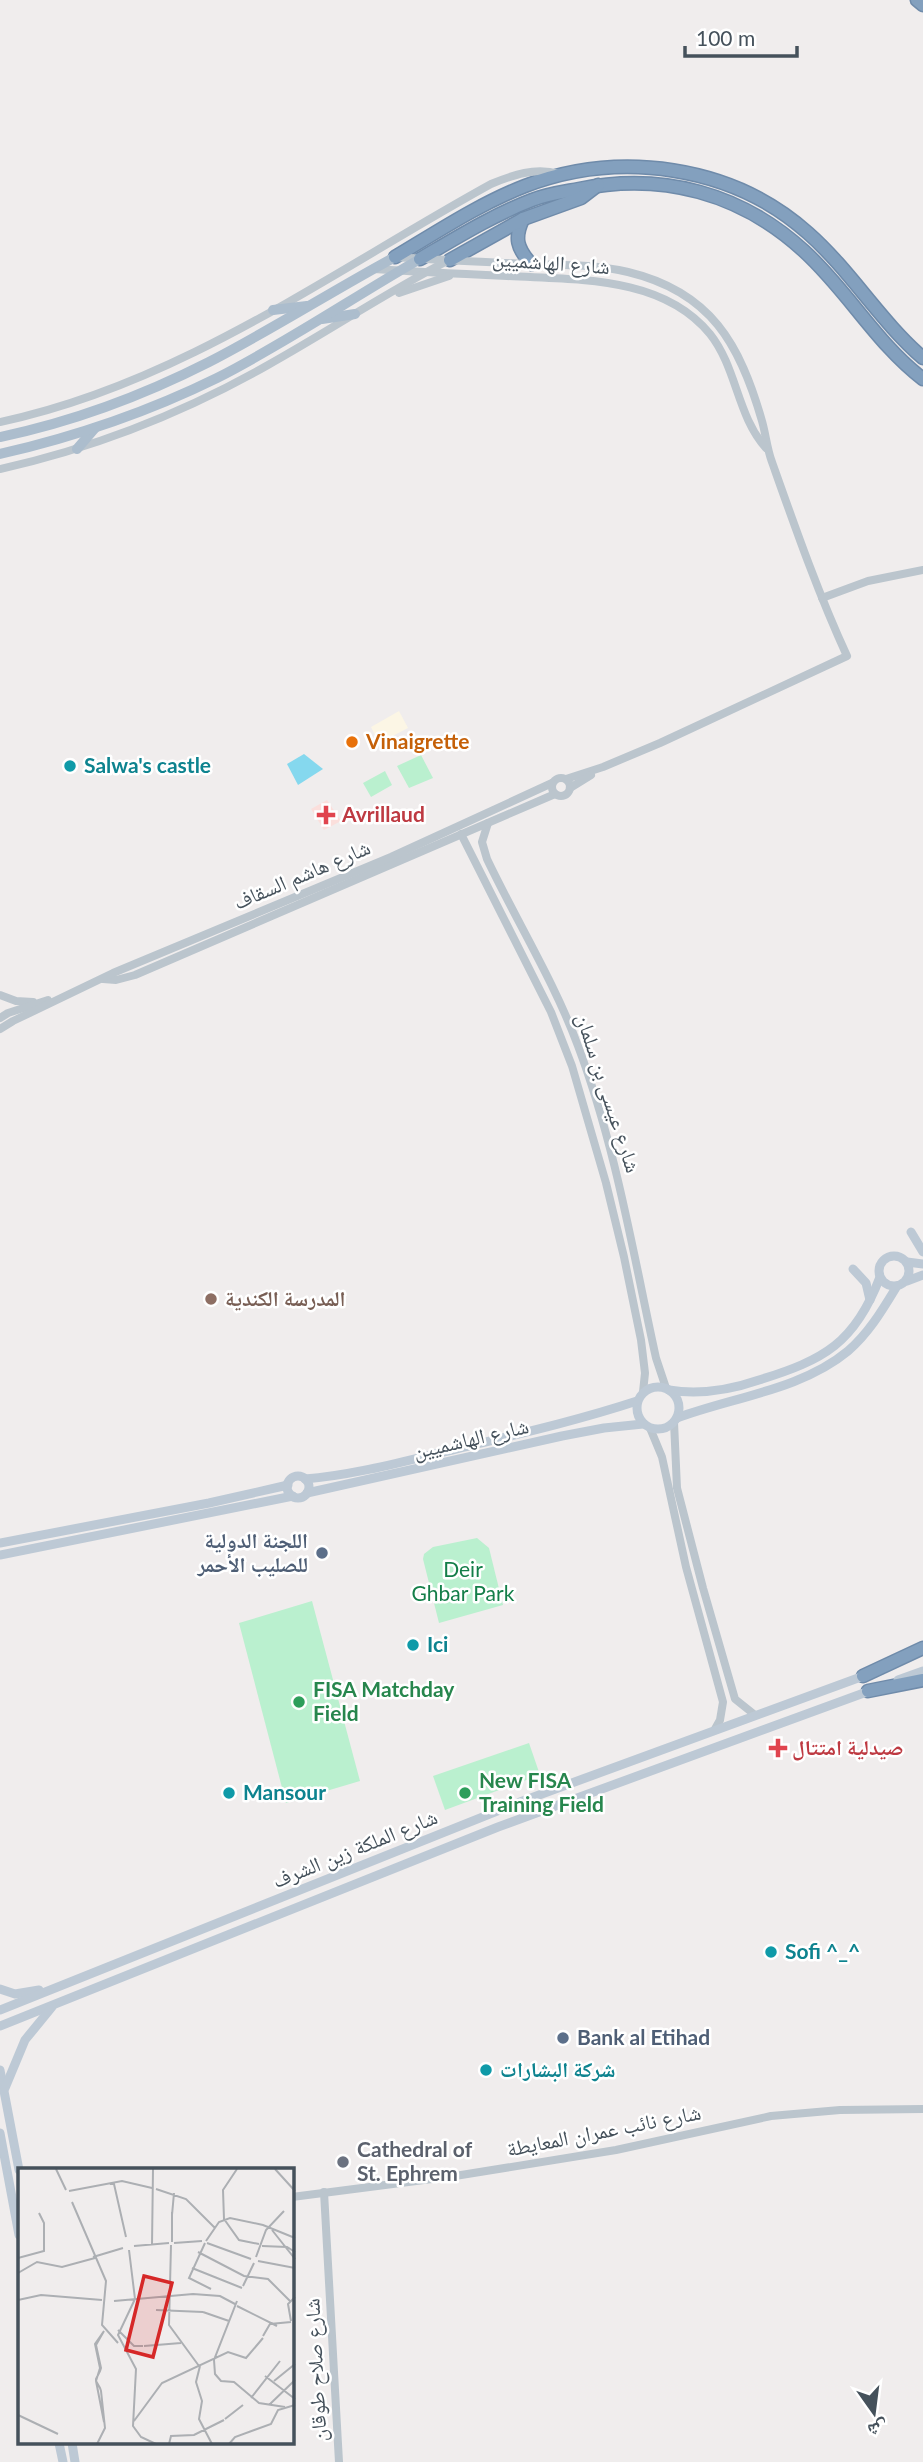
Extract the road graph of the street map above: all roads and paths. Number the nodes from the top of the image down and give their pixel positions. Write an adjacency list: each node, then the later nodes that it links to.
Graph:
1 (917, 0): 2 (highway)
2 (923, 5)
3 (561, 175): 6 (highway); 8 (highway); 18 (street)
4 (599, 185): 5 (highway); 7 (highway); 9 (highway)
5 (523, 219): 10 (highway); 11 (highway)
6 (801, 227): 7 (highway); 21 (highway)
7 (786, 236): 22 (highway)
8 (395, 257): 9 (street, شارع الهاشميين); 12 (main road)
9 (420, 259): 10 (street, شارع الهاشميين); 13 (main road)
10 (450, 260): 11 (street, شارع الهاشميين); 14 (street)
11 (531, 264): 26 (street, شارع الهاشميين)
12 (373, 269): 13 (street, شارع الهاشميين); 17 (main road)
13 (400, 270): 14 (street, شارع الهاشميين); 20 (main road)
14 (426, 272): 15 (street, شارع الهاشميين); 16 (street)
15 (455, 274): 16 (street); 26 (street, شارع الهاشميين)
16 (383, 299): 19 (street)
17 (311, 305): 18 (main road); 25 (main road)
18 (273, 310): 23 (street)
19 (355, 314): 20 (main road); 27 (street)
20 (318, 319): 24 (main road)
21 (923, 358)
22 (923, 379)
23 (0, 422)
24 (96, 427): 27 (main road); 28 (main road)
25 (0, 437)
26 (766, 448): 31 (street, شارع الهاشميين)
27 (78, 449): 29 (street)
28 (0, 454)
29 (0, 469)
30 (923, 570): 31 (street)
31 (822, 598): 32 (street)
32 (603, 767): 33 (street); 35 (street)
33 (566, 779): 34 (street); 35 (street)
34 (552, 783): 36 (street); 39 (street, شارع هاشم السقاف)
35 (570, 788): 36 (street)
36 (555, 794): 37 (street, شارع هاشم السقاف)
37 (488, 823): 38 (street, شارع هاشم السقاف); 45 (street, شارع عيسى بن سلمان)
38 (461, 834): 39 (street, شارع هاشم السقاف); 46 (street, شارع عيسى بن سلمان)
39 (103, 979): 41 (street, شارع هاشم السقاف)
40 (0, 995): 42 (street)
41 (58, 999): 42 (street, شارع هاشم السقاف); 44 (street, شارع هاشم السقاف)
42 (43, 1001): 43 (street, شارع هاشم السقاف)
43 (0, 1018)
44 (0, 1029)
45 (587, 1074): 46 (street); 56 (street, شارع عيسى بن سلمان)
46 (576, 1077): 57 (street, شارع عيسى بن سلمان)
47 (911, 1232): 48 (main road)
48 (923, 1252)
49 (907, 1262): 50 (main road); 53 (main road); 54 (main road)
50 (923, 1264)
51 (853, 1269): 55 (main road)
52 (923, 1275): 54 (main road)
53 (880, 1277): 54 (main road); 55 (main road)
54 (901, 1284): 59 (main road)
55 (870, 1304): 56 (main road)
56 (668, 1389): 57 (main road); 59 (main road)
57 (643, 1392): 58 (main road)
58 (637, 1401): 60 (main road); 61 (main road, شارع الهاشميين)
59 (676, 1420): 60 (main road); 73 (street)
60 (646, 1426): 63 (main road, شارع الهاشميين); 74 (street)
61 (305, 1479): 62 (main road); 63 (main road)
62 (288, 1485): 64 (main road); 65 (main road)
63 (307, 1493): 64 (main road)
64 (293, 1496): 66 (main road)
65 (0, 1543)
66 (0, 1555)
67 (923, 1648): 70 (highway)
68 (923, 1655): 70 (main road, شارع الملكة زين الشرف)
69 (923, 1671): 72 (main road, شارع الملكة زين الشرف)
70 (863, 1676): 75 (main road, شارع الملكة زين الشرف)
71 (923, 1680): 72 (highway)
72 (868, 1691): 79 (main road, شارع الملكة زين الشرف)
73 (735, 1699): 74 (street); 75 (street)
74 (723, 1702): 76 (street)
75 (755, 1715): 76 (main road, شارع الملكة زين الشرف)
76 (715, 1730): 77 (main road, شارع الملكة زين الشرف)
77 (72, 1982): 78 (main road); 80 (main road, شارع الملكة زين الشرف)
78 (0, 1989)
79 (55, 2005): 81 (main road, شارع الملكة زين الشرف); 83 (main road)
80 (0, 2010)
81 (0, 2026)
82 (0, 2070): 83 (main road)
83 (4, 2090): 86 (main road)
84 (923, 2109): 87 (street, شارع نائب عمران المعايطة)
85 (0, 2133): 89 (main road)
86 (19, 2168)
87 (324, 2192): 88 (street, شارع نائب عمران المعايطة); 94 (street, شارع صلاح طوقان)
88 (294, 2197)
89 (18, 2230)
90 (59, 2444): 92 (main road)
91 (72, 2444): 93 (main road)
92 (63, 2462)
93 (75, 2462)
94 (339, 2462)

